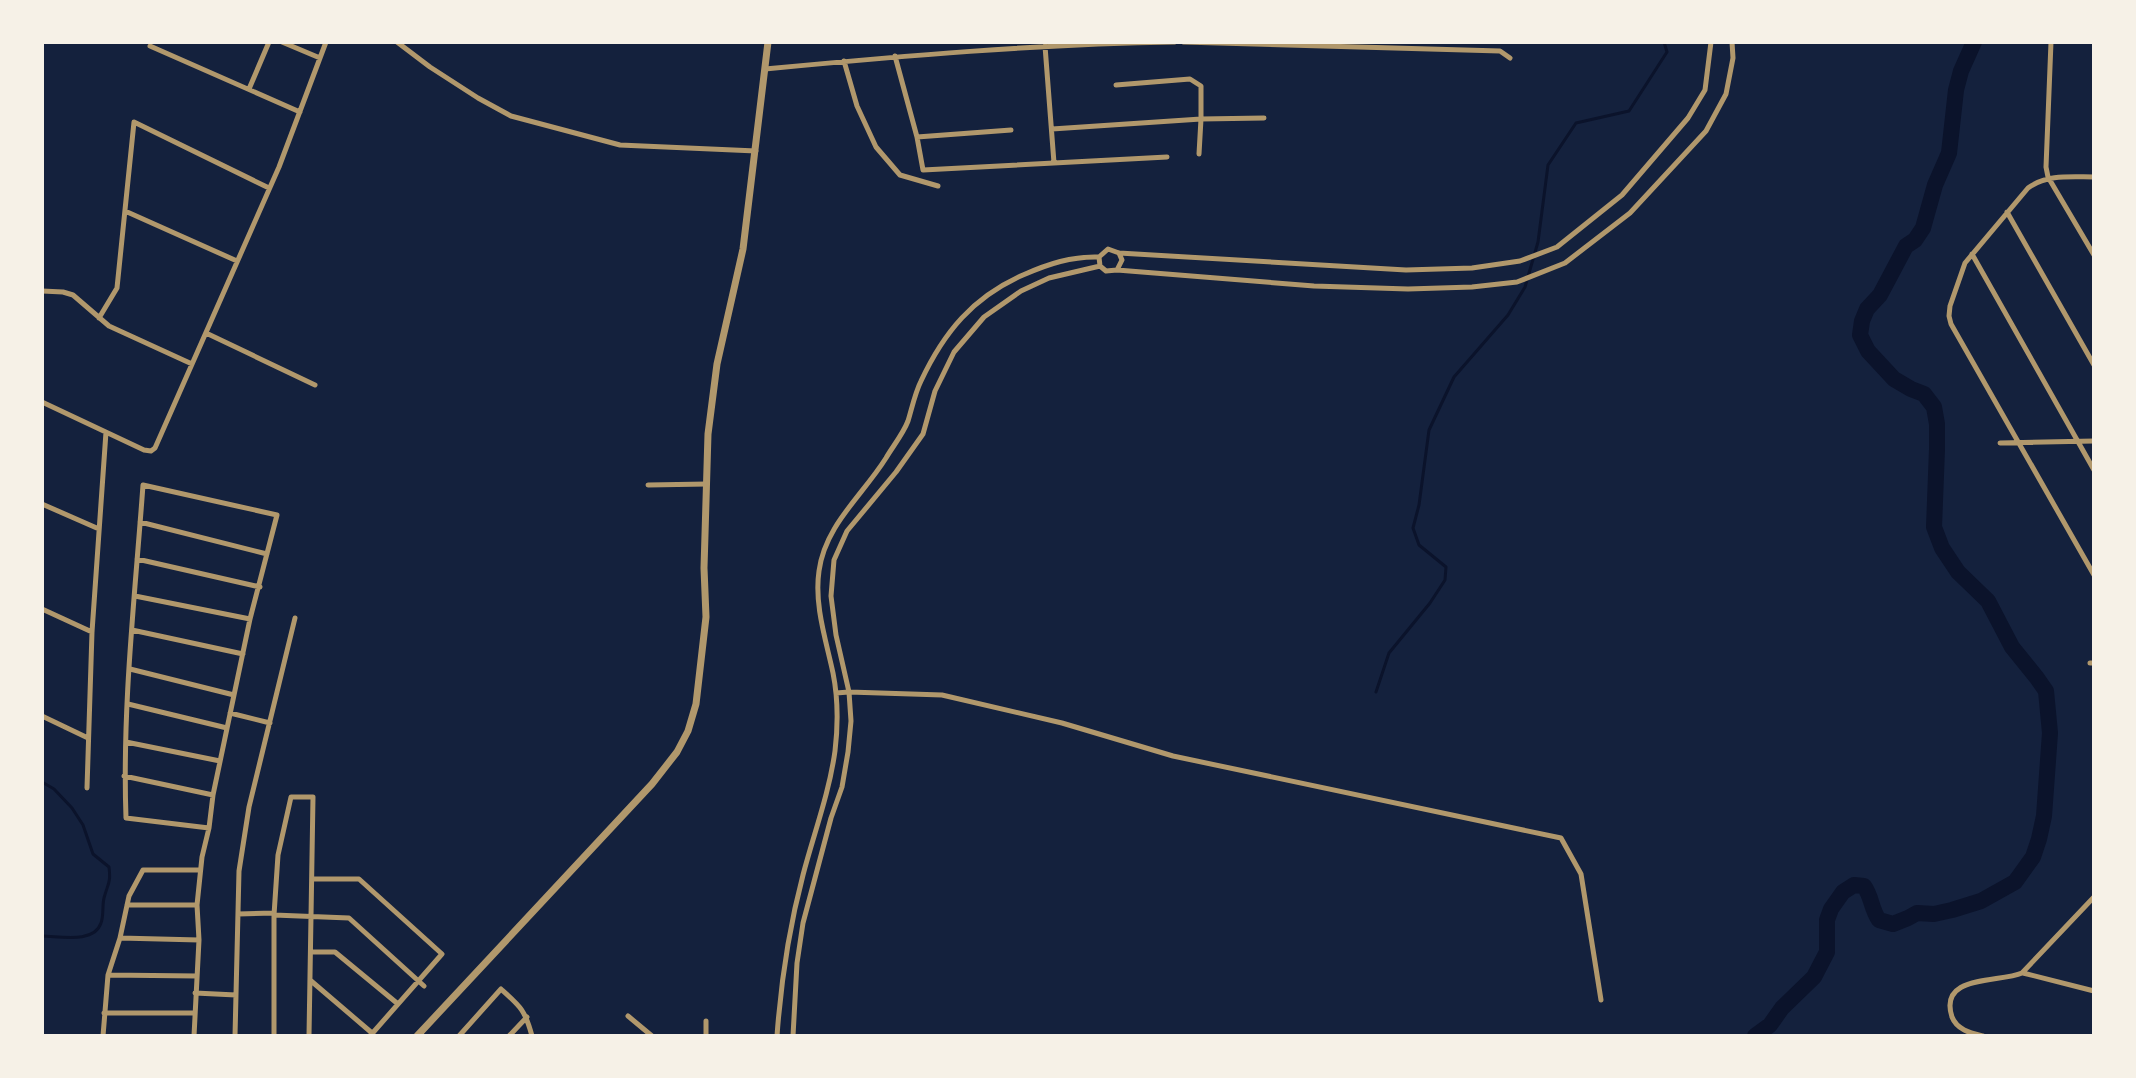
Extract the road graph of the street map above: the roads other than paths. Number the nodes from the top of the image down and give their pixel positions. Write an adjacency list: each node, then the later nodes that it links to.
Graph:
1 (269, 42): 20 (street)
2 (282, 42): 15 (street)
3 (326, 42): 15 (street)
4 (397, 42): 27 (street)
5 (768, 42): 18 (street)
6 (1175, 42): 11 (street)
7 (1183, 42): 16 (street)
8 (1711, 42): 37 (street)
9 (1732, 42): 43 (street)
10 (2051, 42): 31 (street)
11 (1077, 44): 13 (street)
12 (150, 46): 20 (street)
13 (1045, 46): 14 (street); 24 (street)
14 (895, 56): 17 (street); 26 (street)
15 (320, 58): 21 (street)
16 (1510, 58)
17 (844, 61): 18 (street); 33 (street)
18 (765, 69): 27 (street)
19 (1116, 85): 23 (street)
20 (249, 89): 21 (street)
21 (300, 112): 34 (street)
22 (1264, 118): 23 (street)
23 (1201, 119): 24 (street); 28 (street)
24 (1052, 129): 30 (street)
25 (1011, 130): 26 (street)
26 (917, 137): 30 (street)
27 (756, 151): 57 (street)
28 (1199, 154)
29 (1167, 157): 30 (street)
30 (1054, 163)
31 (2048, 177): 32 (street); 36 (street); 39 (street)
32 (2094, 177)
33 (938, 186)
34 (269, 188): 35 (street); 41 (street)
35 (125, 211): 41 (street); 45 (street)
36 (2007, 212): 38 (street); 48 (street)
37 (1119, 253): 40 (street); 43 (street)
38 (1972, 254): 52 (street); 54 (street)
39 (2094, 255)
40 (1099, 257): 42 (street); 63 (street)
41 (237, 261): 46 (street)
42 (1100, 266): 43 (street); 65 (street)
43 (1117, 270)
44 (42, 291): 45 (street)
45 (99, 318): 47 (street)
46 (206, 333): 47 (street); 49 (street)
47 (192, 364): 51 (street)
48 (2094, 365)
49 (315, 385)
50 (42, 402): 51 (street)
51 (106, 432): 61 (street)
52 (2078, 441): 53 (street); 54 (street); 56 (street)
53 (2094, 441)
54 (2017, 442): 55 (street); 66 (street)
55 (2000, 443)
56 (2094, 470)
57 (707, 484): 58 (street); 123 (street)
58 (648, 485)
59 (42, 504): 61 (street)
60 (140, 522): 62 (street); 62 (street); 64 (street)
61 (99, 529): 73 (street)
62 (267, 554): 67 (street)
63 (822, 557): 65 (street); 77 (street)
64 (137, 559): 67 (street); 68 (street)
65 (834, 560): 76 (street)
66 (2094, 575)
67 (260, 587): 71 (street)
68 (135, 596): 71 (street); 72 (street)
69 (42, 609): 73 (street)
70 (295, 618): 82 (street)
71 (250, 619): 74 (street)
72 (132, 630): 74 (street); 75 (street)
73 (92, 632): 84 (street)
74 (243, 654): 78 (street)
75 (129, 669): 78 (street); 79 (street)
76 (849, 692): 77 (street); 110 (street); 130 (street)
77 (836, 693): 129 (street)
78 (234, 695): 80 (street)
79 (128, 704): 83 (street); 85 (street)
80 (230, 713): 82 (street); 83 (street)
81 (42, 716): 84 (street)
82 (270, 723): 96 (street)
83 (227, 728): 86 (street)
84 (88, 738): 88 (street)
85 (126, 742): 86 (street); 87 (street)
86 (220, 761): 89 (street)
87 (124, 776): 89 (street); 90 (street)
88 (87, 788)
89 (213, 795): 90 (street)
90 (209, 828): 91 (street)
91 (200, 870): 94 (street); 95 (street)
92 (312, 879): 97 (street); 98 (street); 106 (street)
93 (2094, 897): 102 (street)
94 (127, 905): 95 (street); 99 (street)
95 (197, 905): 100 (street)
96 (238, 914): 97 (street); 109 (street)
97 (274, 914): 98 (street); 121 (street)
98 (311, 917): 101 (street); 106 (street)
99 (120, 938): 100 (street); 103 (street)
100 (199, 940): 104 (street)
101 (311, 952): 105 (street); 111 (street)
102 (2022, 973): 107 (street); 131 (street)
103 (108, 975): 104 (street); 112 (street)
104 (197, 976): 108 (street)
105 (310, 980): 117 (street); 122 (street)
106 (422, 983): 111 (street)
107 (2094, 991)
108 (195, 993): 109 (street); 113 (street)
109 (236, 995): 120 (street)
110 (1601, 1000)
111 (398, 1004): 117 (street)
112 (104, 1013): 113 (street); 118 (street)
113 (195, 1013): 119 (street)
114 (628, 1016): 127 (street)
115 (527, 1017): 124 (street); 125 (street); 126 (street)
116 (706, 1021): 128 (street)
117 (371, 1034)
118 (103, 1036)
119 (194, 1036)
120 (235, 1036)
121 (274, 1036)
122 (309, 1036)
123 (417, 1036)
124 (459, 1036)
125 (509, 1036)
126 (532, 1036)
127 (652, 1036)
128 (706, 1036)
129 (777, 1036)
130 (793, 1036)
131 (1983, 1036)

